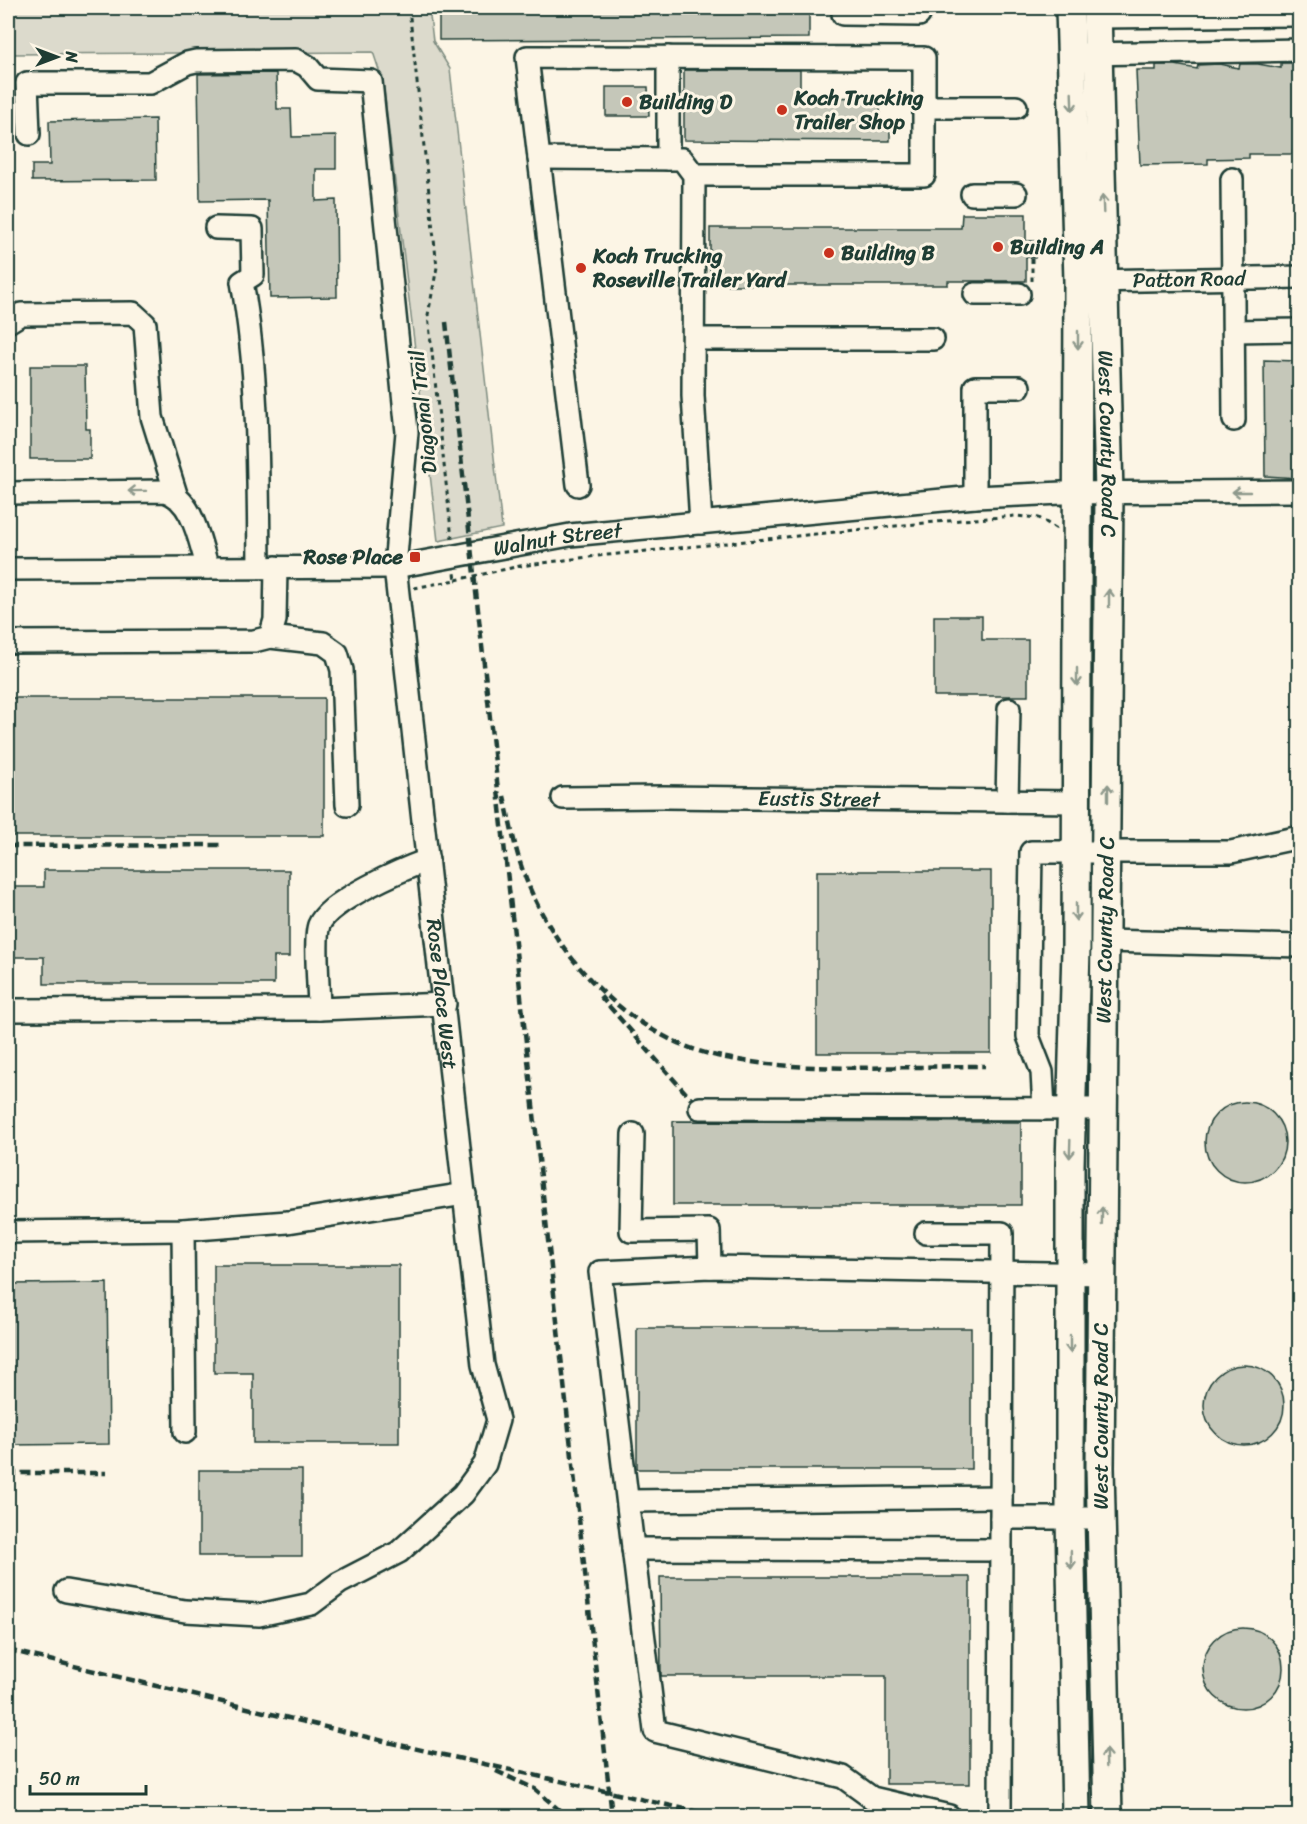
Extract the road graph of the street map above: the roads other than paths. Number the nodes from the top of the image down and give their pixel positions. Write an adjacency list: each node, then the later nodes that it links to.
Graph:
1 (843, 8): 4 (street)
2 (1070, 8): 7 (main road, West County Road C)
3 (1097, 12): 5 (street); 6 (main road, West County Road C)
4 (919, 15)
5 (1299, 15)
6 (1099, 48): 7 (street); 8 (street); 23 (main road, West County Road C, one-way to 6)
7 (1071, 49): 22 (main road, West County Road C, one-way to 22)
8 (1299, 50)
9 (668, 57): 10 (street); 13 (street); 14 (street)
10 (924, 107): 11 (street); 15 (street)
11 (1016, 107)
12 (28, 134): 42 (street, Rose Place West)
13 (539, 158): 14 (street); 33 (street)
14 (668, 159): 15 (street)
15 (694, 175): 29 (street)
16 (1233, 179): 21 (street)
17 (972, 194): 18 (street)
18 (1016, 194)
19 (216, 228): 41 (street)
20 (1299, 277): 21 (street, Patton Road)
21 (1233, 278): 23 (street, Patton Road); 28 (street)
22 (1078, 281): 23 (street, Patton Road); 36 (main road, West County Road C, one-way to 36)
23 (1106, 281): 38 (main road, West County Road C)
24 (1026, 290): 25 (street)
25 (975, 294)
26 (8, 322): 37 (street)
27 (1299, 330): 28 (street)
28 (1233, 331): 32 (street)
29 (694, 339): 30 (street); 40 (street)
30 (933, 339)
31 (1019, 387): 39 (street)
32 (1234, 420)
33 (578, 485)
34 (1299, 491): 38 (street, Walnut Street, one-way to 38)
35 (8, 493): 37 (street, one-way to 35)
36 (1078, 493): 38 (street, Walnut Street); 39 (street, Walnut Street); 50 (main road, West County Road C, one-way to 50)
37 (176, 494): 43 (street)
38 (1109, 494): 53 (main road, West County Road C, one-way to 38)
39 (975, 497): 40 (street, Walnut Street)
40 (701, 523): 42 (street, Walnut Street)
41 (268, 567): 42 (street, Walnut Street); 43 (street, Walnut Street); 45 (street)
42 (395, 567): 55 (street, Rose Place West)
43 (208, 568): 44 (street, Walnut Street)
44 (8, 569)
45 (270, 637): 46 (street); 51 (street)
46 (8, 642)
47 (1009, 709): 49 (street)
48 (563, 798): 49 (street, Eustis Street)
49 (1007, 801): 50 (street, Eustis Street)
50 (1077, 802): 54 (main road, West County Road C)
51 (347, 805)
52 (1299, 837): 53 (street)
53 (1107, 851): 54 (street); 56 (main road, West County Road C)
54 (1077, 853): 62 (street); 63 (main road, West County Road C, one-way to 63)
55 (428, 860): 58 (street, Rose Place West); 59 (street)
56 (1105, 941): 57 (street); 64 (main road, West County Road C)
57 (1299, 946)
58 (445, 1004): 59 (street); 66 (street, Rose Place West)
59 (319, 1009): 60 (street)
60 (8, 1010)
61 (700, 1108): 62 (street)
62 (1044, 1109): 63 (street)
63 (1072, 1109): 64 (street); 72 (main road, West County Road C, one-way to 72)
64 (1103, 1109): 73 (main road, West County Road C, one-way to 64)
65 (633, 1134): 70 (street)
66 (465, 1194): 67 (street); 81 (street, Rose Place West)
67 (183, 1230): 68 (street); 74 (street)
68 (8, 1232)
69 (926, 1233): 71 (street)
70 (710, 1267): 71 (street); 75 (street)
71 (1002, 1273): 72 (street); 76 (street)
72 (1070, 1274): 73 (street); 77 (main road, West County Road C, one-way to 77)
73 (1102, 1274): 78 (main road, West County Road C)
74 (185, 1432)
75 (628, 1501): 76 (street); 79 (street)
76 (1001, 1507): 77 (street); 80 (street)
77 (1070, 1518): 78 (street); 84 (main road, West County Road C, one-way to 84)
78 (1100, 1518): 85 (main road, West County Road C, one-way to 78)
79 (633, 1549): 80 (street); 82 (street)
80 (1001, 1550): 83 (street)
81 (66, 1591)
82 (949, 1816)
83 (1000, 1816)
84 (1076, 1816)
85 (1108, 1816)

